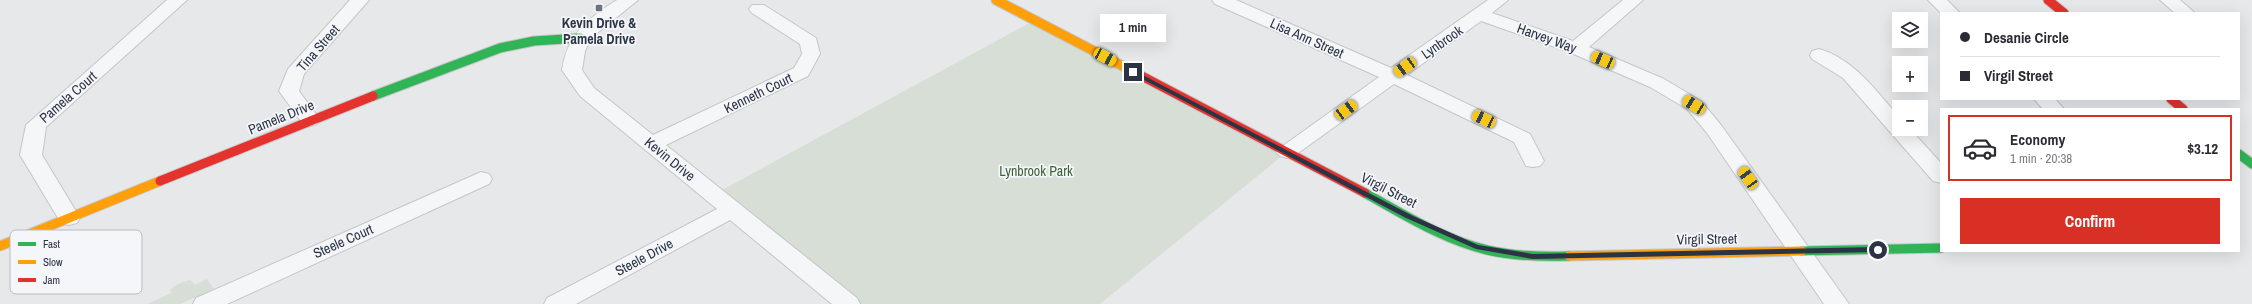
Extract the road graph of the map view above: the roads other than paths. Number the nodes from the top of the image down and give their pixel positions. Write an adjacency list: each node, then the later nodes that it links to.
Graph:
1 (178, 0): 33 (street, Pamela Court)
2 (360, 0): 24 (street, Tina Street)
3 (629, 0): 16 (street, Kevin Drive)
4 (1221, 0): 19 (street, Lisa Ann Street)
5 (1499, 0): 15 (street, Lynbrook)
6 (1634, 0): 17 (street)
7 (1937, 0): 12 (street)
8 (2048, 0): 13 (street)
9 (2169, 0): 14 (street)
10 (1005, 1): 26 (street, Virgil Street)
11 (758, 9): 25 (street, Kenneth Court)
12 (1950, 12)
13 (2063, 12)
14 (2185, 12)
15 (1481, 15): 17 (street, Harvey Way); 19 (street, Lynbrook)
16 (580, 38): 24 (street, Pamela Drive); 25 (street, Kevin Drive)
17 (1576, 48): 38 (street, Harvey Way)
18 (1819, 55): 30 (street)
19 (1393, 76): 26 (street, Lynbrook); 28 (street, Lisa Ann Street)
20 (2045, 100): 22 (street)
21 (2172, 100): 23 (street)
22 (2053, 108)
23 (2182, 108)
24 (310, 120): 33 (street, Pamela Drive)
25 (652, 144): 32 (street, Kevin Drive)
26 (1287, 152): 38 (street, Virgil Street)
27 (2240, 155): 29 (street)
28 (1533, 161)
29 (2252, 164)
30 (1940, 175)
31 (481, 179): 39 (street, Steele Court)
32 (732, 210): 40 (street, Steele Drive); 41 (street, Kevin Drive)
33 (70, 218): 34 (street, Pamela Drive)
34 (40, 230)
35 (10, 242): 36 (street, Pamela Drive)
36 (0, 246)
37 (1940, 248): 38 (street, Virgil Street)
38 (1798, 251): 42 (street, Harvey Way)
39 (205, 304)
40 (556, 304)
41 (848, 304)
42 (1837, 304)

